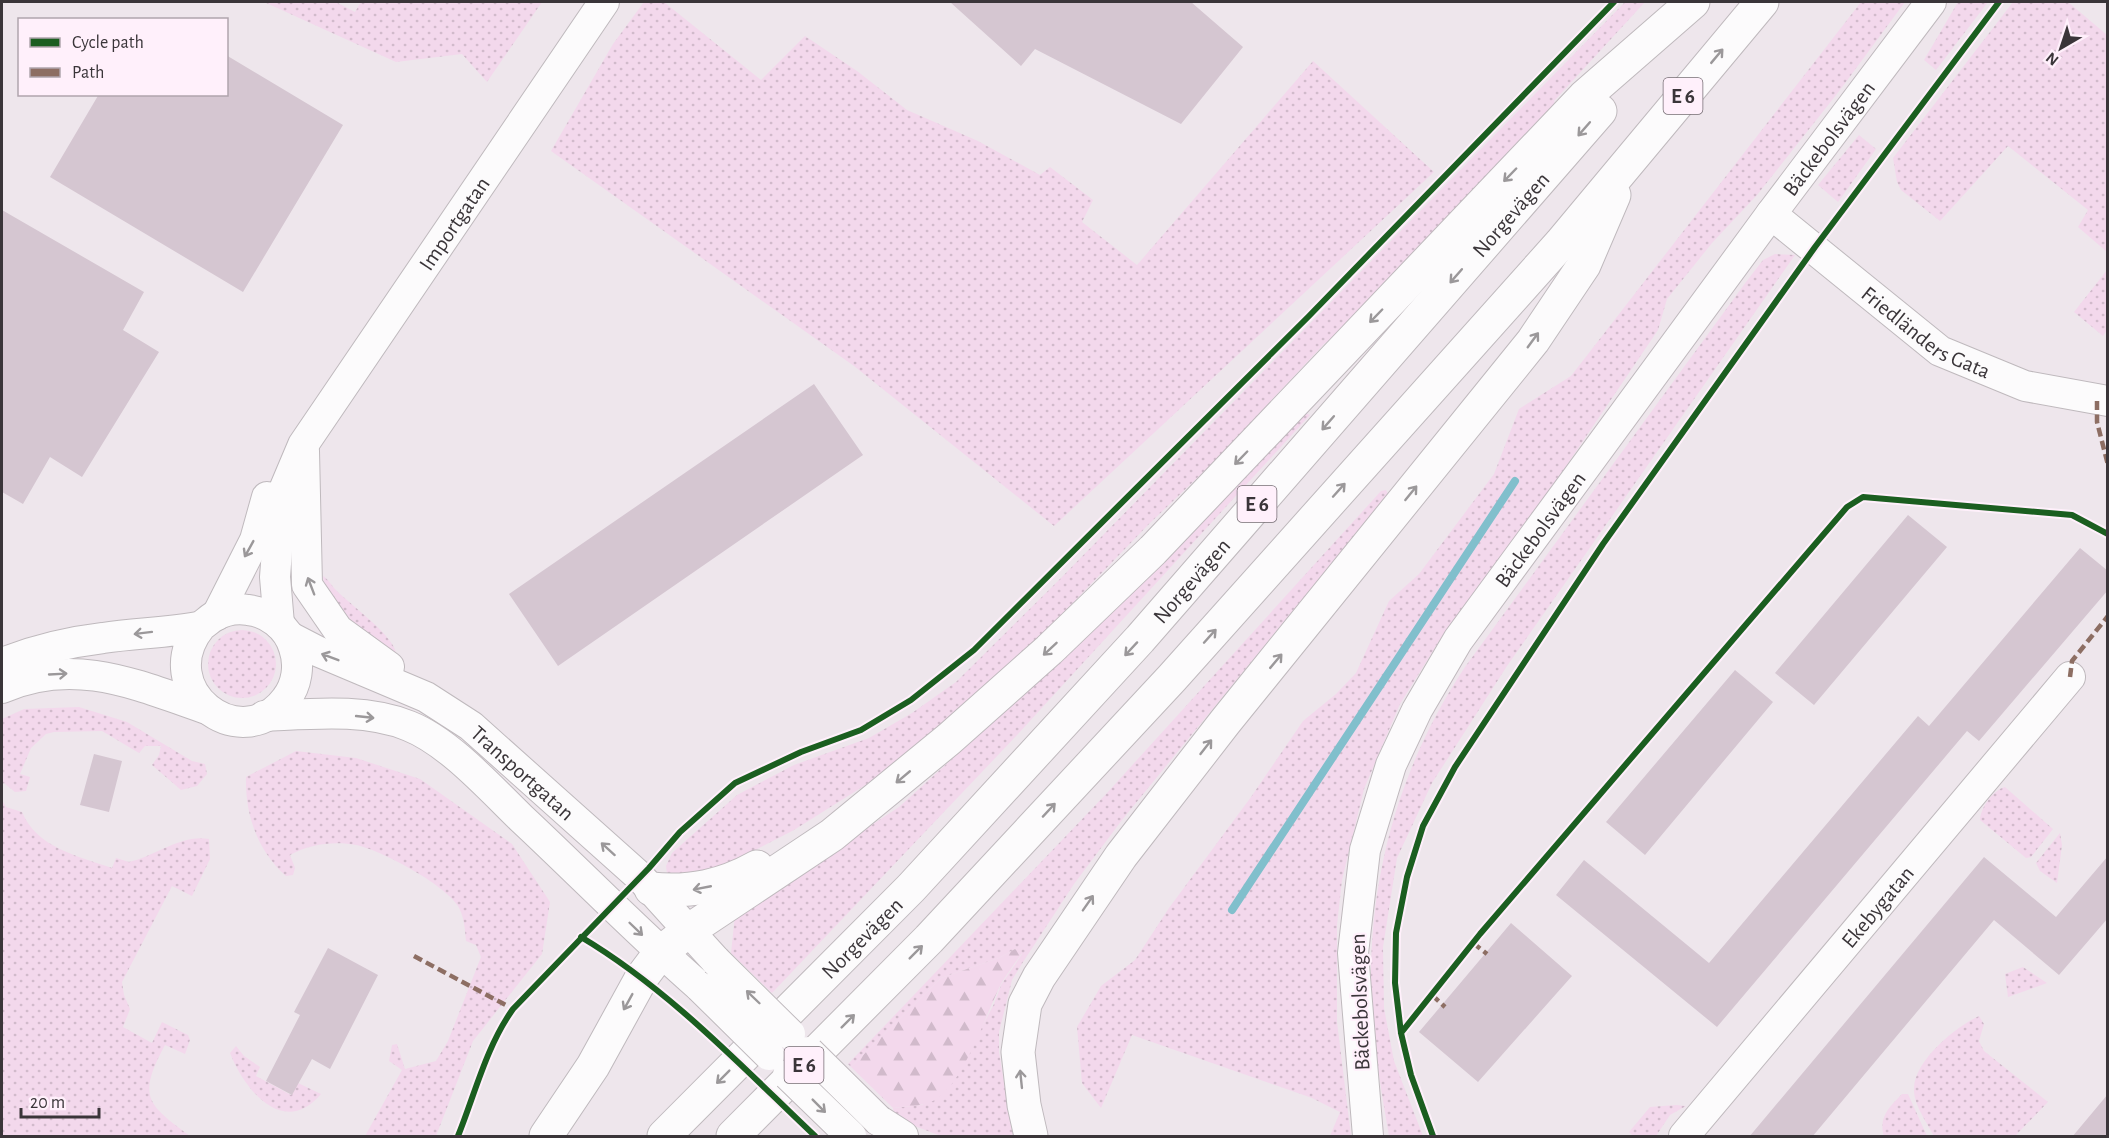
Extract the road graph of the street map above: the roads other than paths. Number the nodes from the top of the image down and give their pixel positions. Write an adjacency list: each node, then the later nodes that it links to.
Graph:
1 (604, 2): 8 (street, Importgatan)
2 (1694, 2): 17 (highway, one-way to 17); 22 (highway, Norgevägen / E 6, one-way to 22)
3 (1762, 2): 5 (highway, E 6, one-way to 3)
4 (1932, 2): 6 (street, Bäckebolsvägen)
5 (1626, 166): 23 (highway, E 6, one-way to 5); 26 (highway, one-way to 5)
6 (1771, 214): 7 (street, Friedländers Gata); 27 (street, Bäckebolsvägen)
7 (2108, 401)
8 (303, 445): 9 (street, Importgatan, one-way to 9); 10 (street, Importgatan); 14 (street, one-way to 8)
9 (209, 621): 10 (street, Transportgatan); 11 (street, Transportgatan, one-way to 11); 15 (street)
10 (284, 631): 14 (street, Transportgatan, one-way to 10); 16 (street)
11 (2, 663)
12 (2070, 677): 28 (street, Ekebygatan)
13 (2, 688): 15 (street, Transportgatan, one-way to 15)
14 (426, 697): 18 (street, Transportgatan, one-way to 14)
15 (207, 709): 16 (street, Transportgatan)
16 (264, 716): 20 (street, Transportgatan, one-way to 20)
17 (866, 807): 18 (highway, one-way to 18); 19 (highway)
18 (651, 889): 19 (street, Transportgatan)
19 (688, 931): 20 (highway); 25 (street, Transportgatan, one-way to 19, bridge)
20 (660, 953): 21 (highway, one-way to 21); 24 (street, Transportgatan, one-way to 24, bridge)
21 (546, 1137)
22 (664, 1137)
23 (733, 1137)
24 (851, 1137)
25 (903, 1137)
26 (1031, 1137)
27 (1368, 1137)
28 (1684, 1137)

